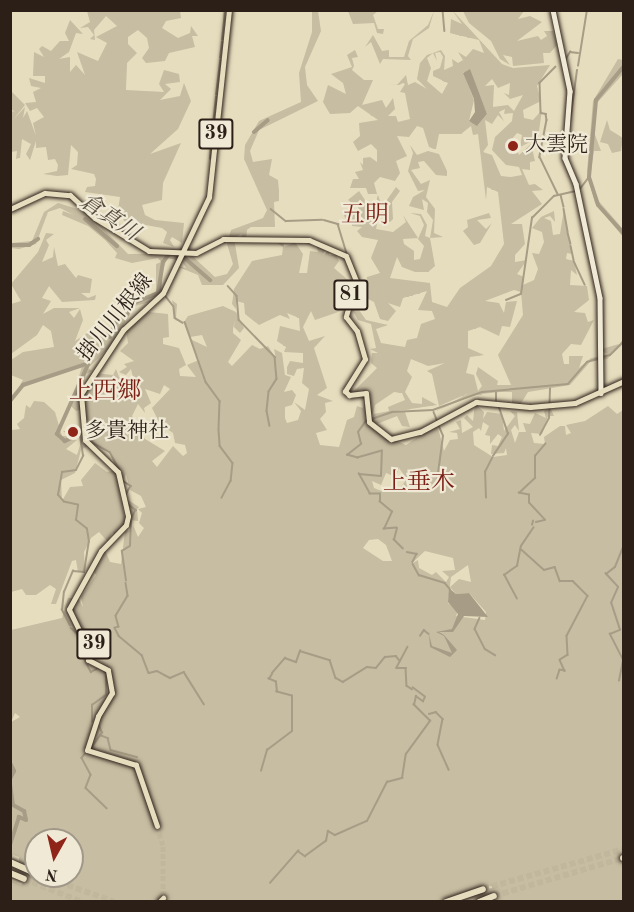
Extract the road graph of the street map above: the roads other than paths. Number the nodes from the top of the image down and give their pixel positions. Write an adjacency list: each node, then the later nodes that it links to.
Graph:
1 (229, 10): 4 (main road, 掛川川根線 / 39)
2 (553, 10): 6 (main road)
3 (10, 209): 4 (main road, 81)
4 (182, 250): 6 (main road, 81); 7 (main road, 掛川川根線 / 39)
5 (624, 381): 6 (main road, 81)
6 (601, 393)
7 (157, 826)
8 (10, 862): 9 (highway)
9 (24, 868)
10 (10, 873): 11 (highway)
11 (24, 879)
12 (483, 889): 14 (highway)
13 (494, 897): 15 (highway)
14 (446, 902)
15 (479, 902)

